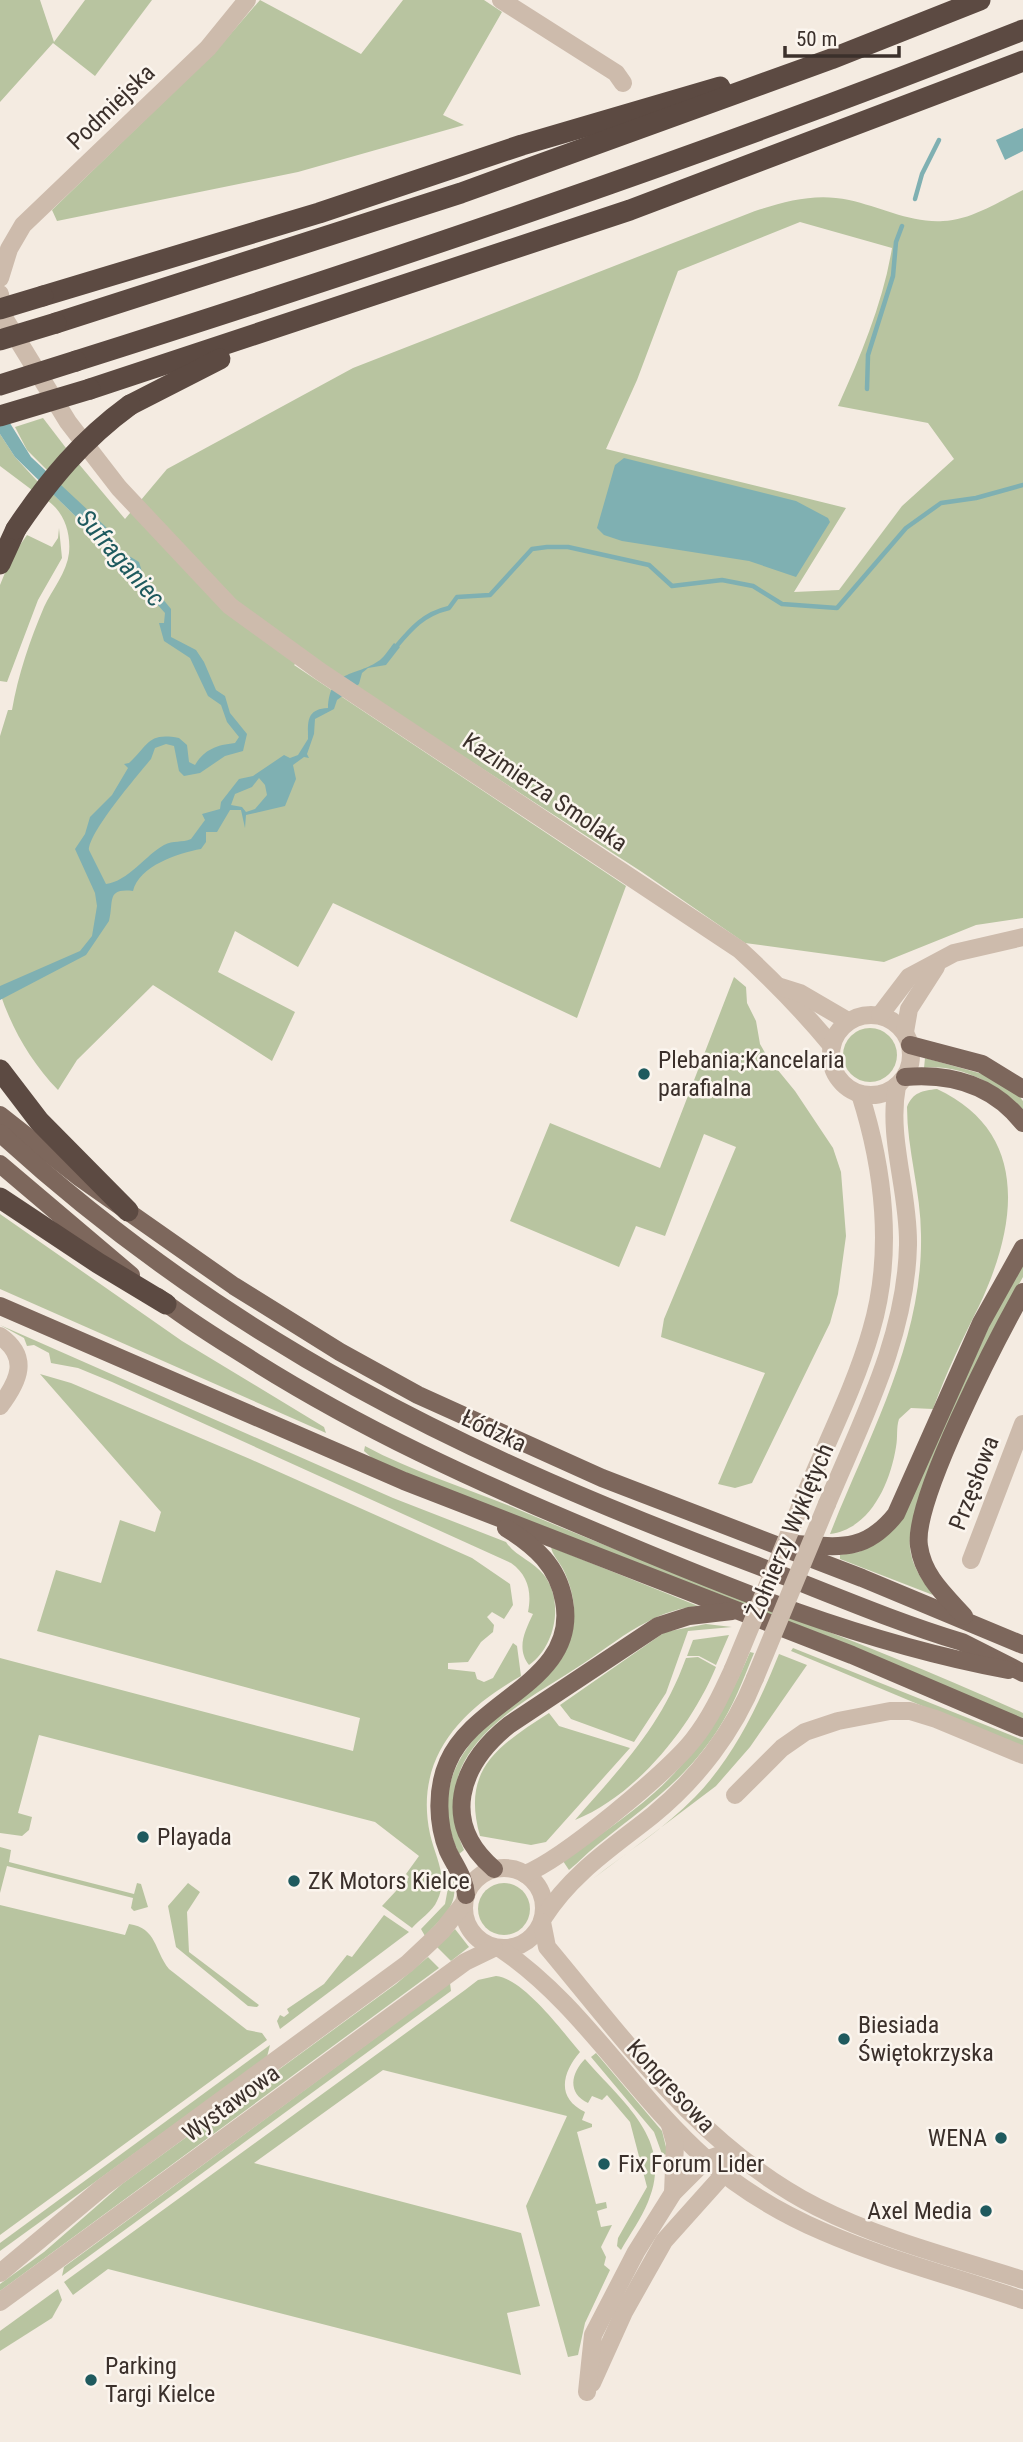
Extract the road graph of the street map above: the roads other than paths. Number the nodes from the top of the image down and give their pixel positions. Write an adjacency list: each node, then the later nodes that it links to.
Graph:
1 (247, 0): 8 (street, Podmiejska)
2 (501, 0): 7 (street)
3 (980, 0): 5 (highway)
4 (1023, 30): 13 (highway, bridge)
5 (831, 59): 10 (highway, bridge); 12 (highway, bridge)
6 (1023, 61): 11 (highway)
7 (623, 83)
8 (0, 278)
9 (0, 294): 18 (street, Kazimierza Smolaka)
10 (0, 309)
11 (295, 323): 14 (highway, bridge); 15 (highway, bridge)
12 (0, 340)
13 (0, 385)
14 (0, 416)
15 (0, 564)
16 (1023, 937): 17 (street)
17 (941, 960): 19 (street); 21 (street)
18 (781, 987): 20 (street, Kazimierza Smolaka); 22 (street, Kazimierza Smolaka)
19 (880, 1015): 20 (street); 21 (street)
20 (848, 1021): 22 (street)
21 (908, 1039): 24 (street); 25 (main road)
22 (832, 1046): 26 (street)
23 (0, 1070): 32 (highway)
24 (901, 1081): 26 (street); 28 (main road); 53 (street, Żołnierzy Wyklętych, bridge)
25 (1023, 1089)
26 (860, 1094): 51 (street, Żołnierzy Wyklętych, bridge)
27 (0, 1115): 32 (main road)
28 (1023, 1123)
29 (0, 1133): 46 (main road, Łódzka)
30 (0, 1164): 35 (main road, Łódzka)
31 (0, 1198): 35 (highway)
32 (128, 1210): 41 (main road)
33 (1023, 1248): 41 (main road)
34 (1023, 1292): 44 (main road)
35 (166, 1304): 46 (main road, Łódzka)
36 (0, 1306): 40 (main road)
37 (0, 1336): 38 (street)
38 (0, 1406)
39 (1023, 1424): 42 (street, Przęsłowa)
40 (477, 1510): 43 (main road); 52 (main road)
41 (767, 1543): 44 (main road)
42 (971, 1560)
43 (737, 1610): 47 (main road); 50 (main road)
44 (969, 1622): 45 (main road)
45 (1023, 1645)
46 (1023, 1673)
47 (1023, 1728)
48 (1023, 1755): 49 (street)
49 (734, 1795)
50 (494, 1869): 51 (street); 52 (street)
51 (526, 1874): 53 (street)
52 (465, 1899): 54 (street); 60 (street, Wystawowa)
53 (543, 1919): 54 (street); 56 (street, Kongresowa)
54 (498, 1948): 55 (street, Kongresowa); 63 (street, Wystawowa)
55 (670, 2125): 57 (street, Kongresowa); 59 (street)
56 (730, 2151): 57 (street); 58 (street); 61 (street, Kongresowa)
57 (706, 2160): 58 (street, Kongresowa); 59 (street)
58 (724, 2174): 59 (street); 62 (street, Kongresowa)
59 (673, 2193)
60 (0, 2273)
61 (1023, 2280)
62 (1023, 2300)
63 (0, 2302)

